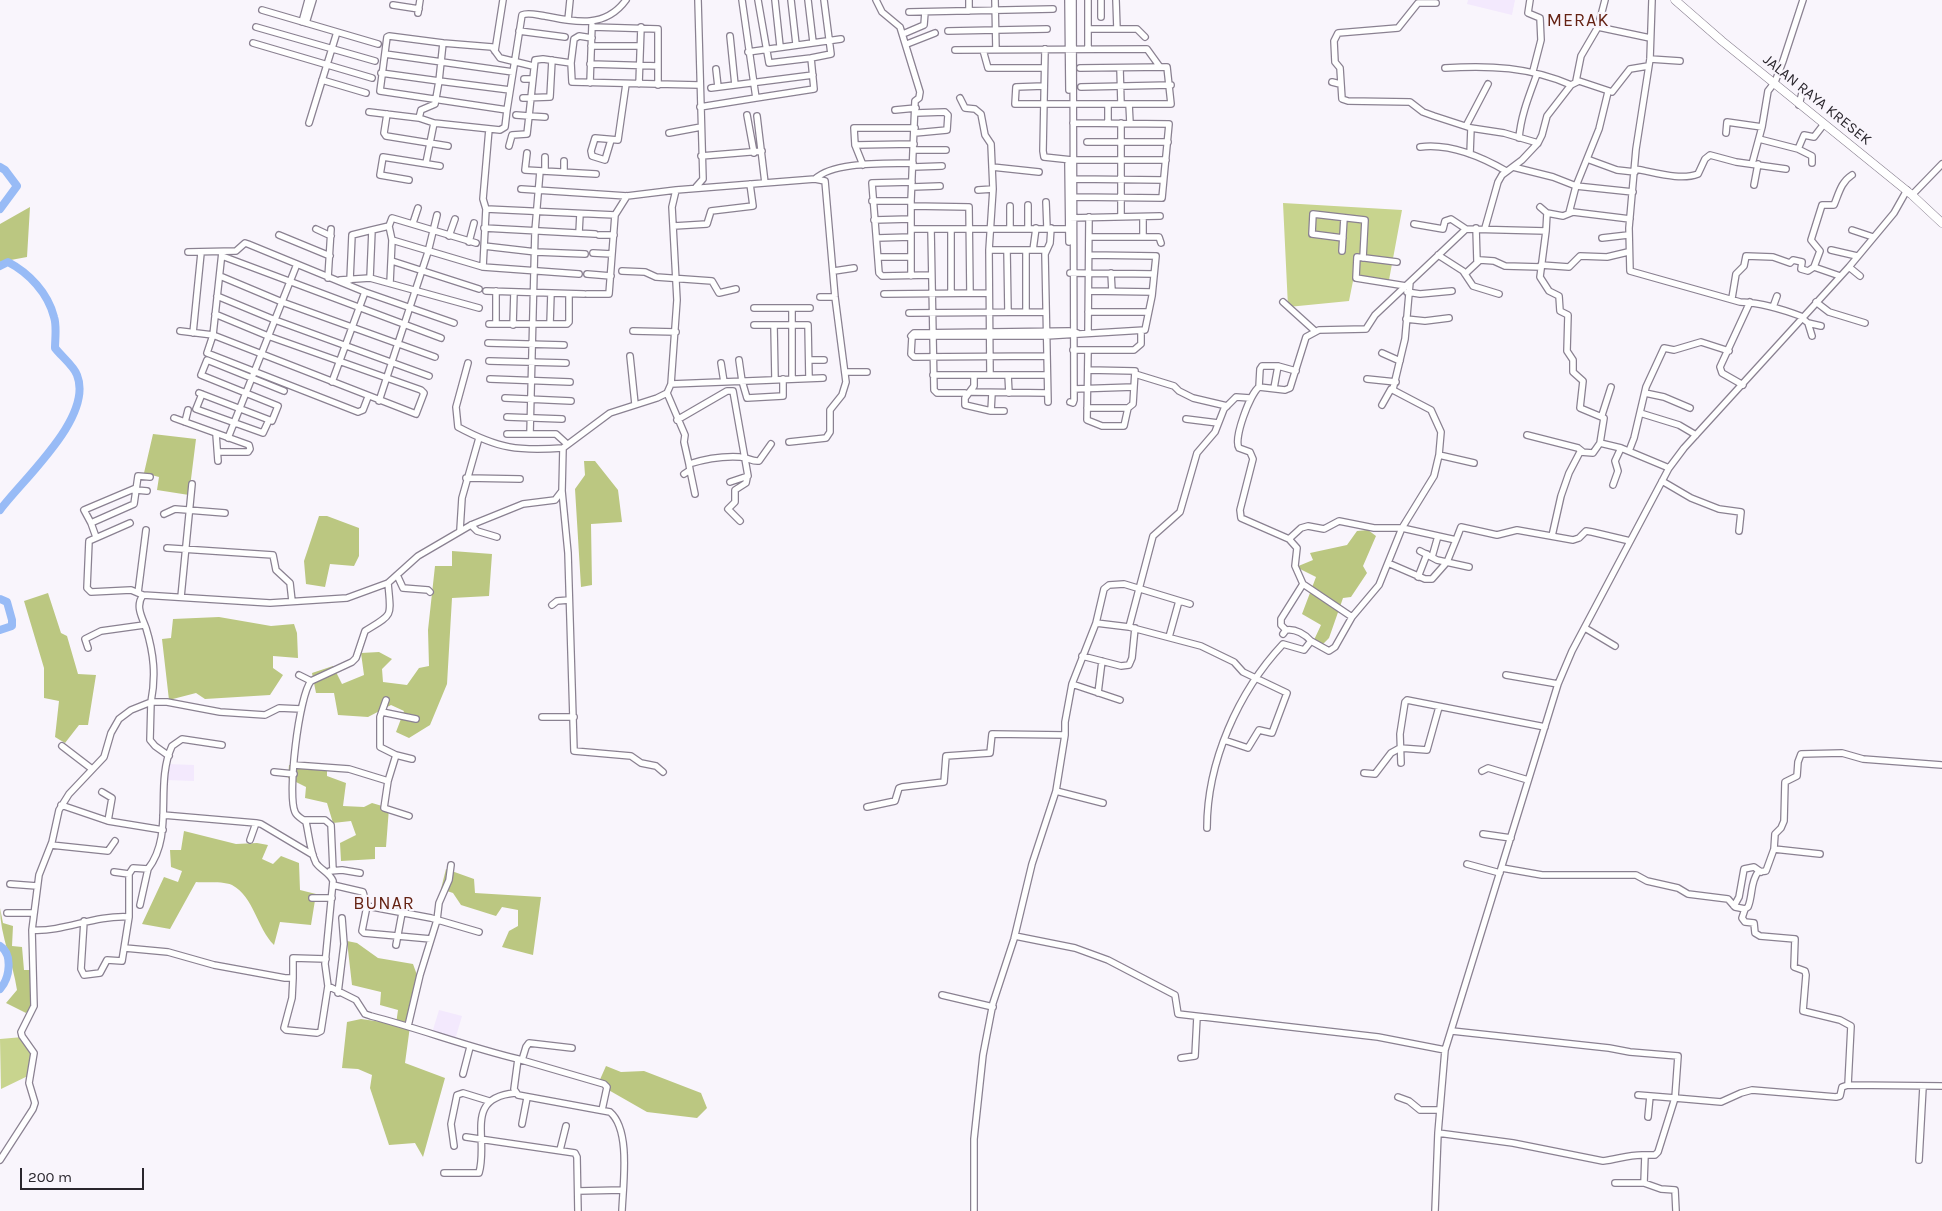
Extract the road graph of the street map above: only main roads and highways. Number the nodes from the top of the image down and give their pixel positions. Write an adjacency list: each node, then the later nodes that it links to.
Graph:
1 (1675, 0): 2 (main road, JALAN RAYA KRESEK)
2 (1942, 223)

